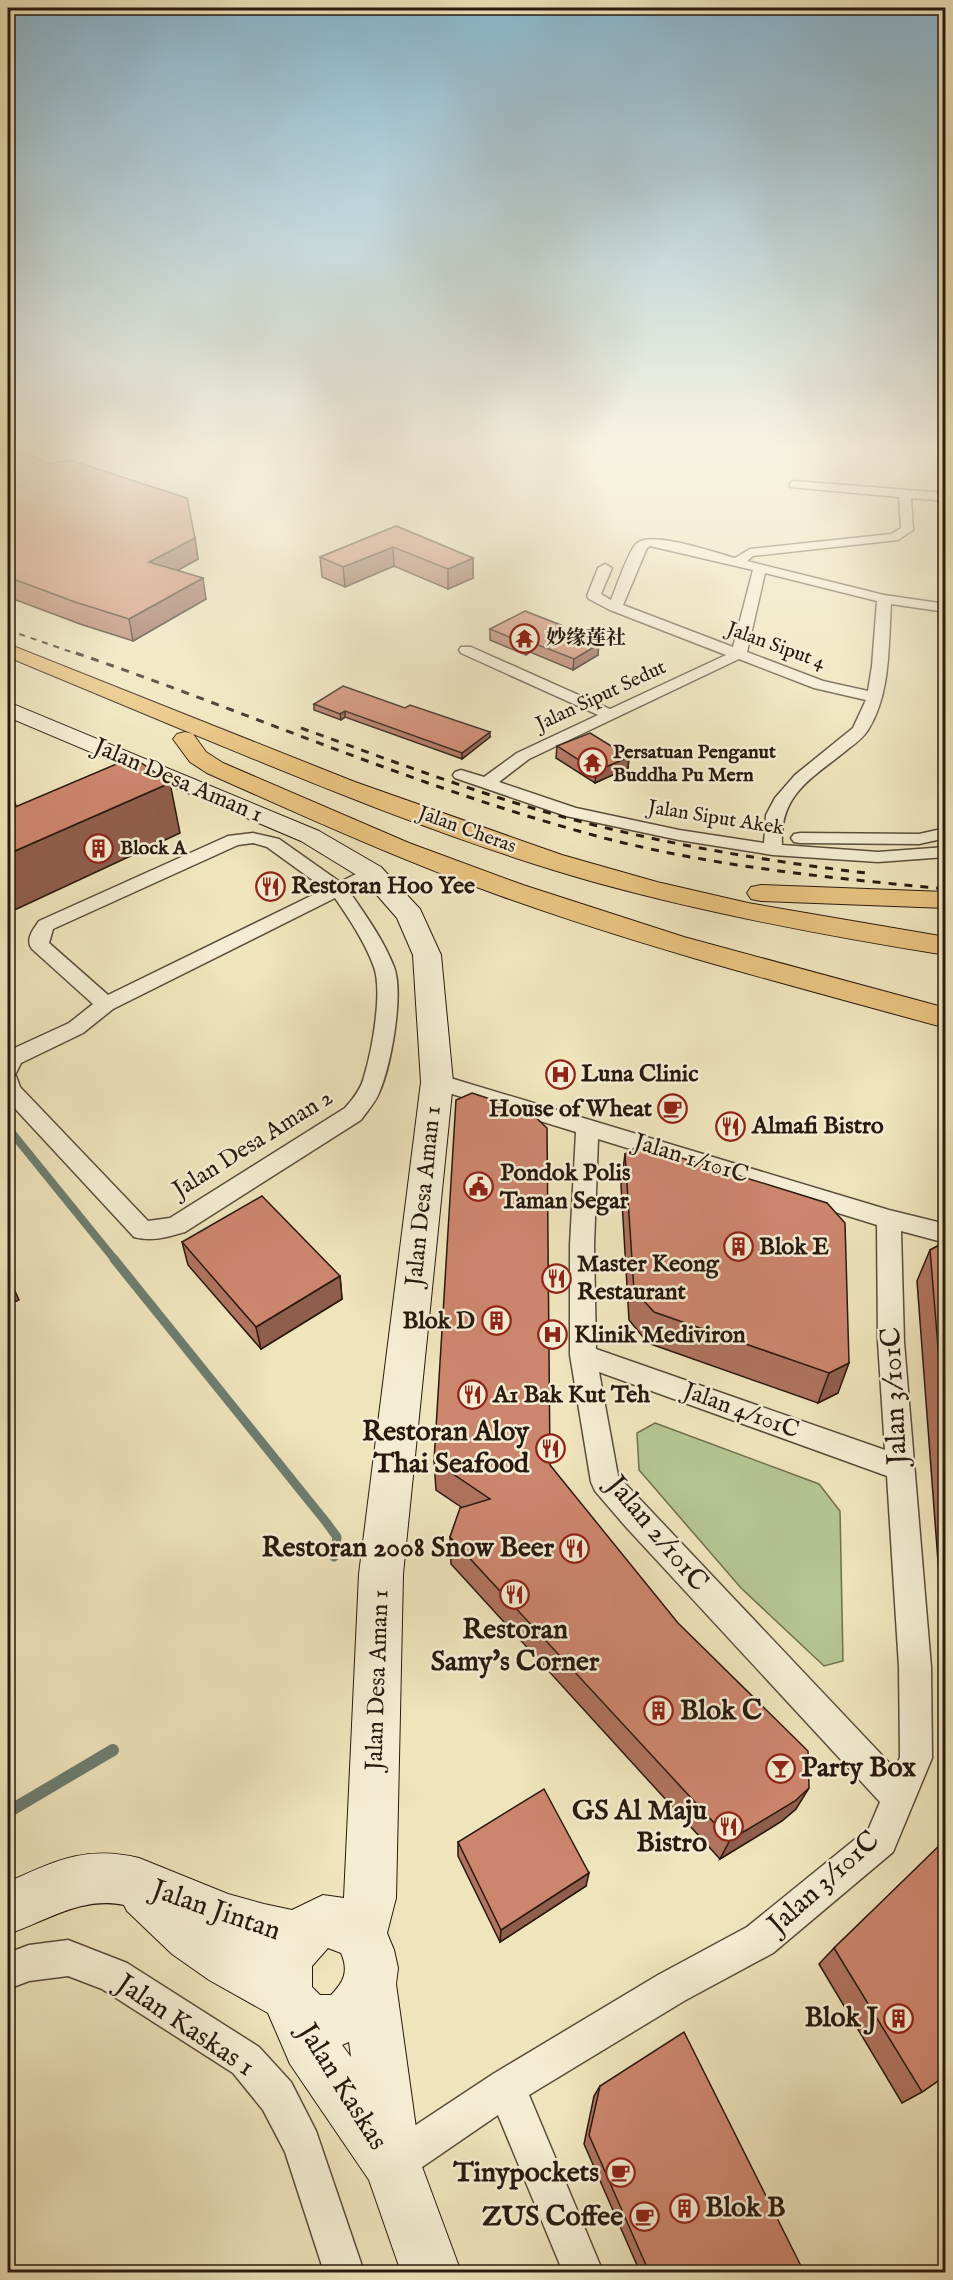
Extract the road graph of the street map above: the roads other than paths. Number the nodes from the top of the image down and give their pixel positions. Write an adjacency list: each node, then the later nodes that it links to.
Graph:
1 (636, 557): 8 (street)
2 (719, 557): 4 (street)
3 (744, 557): 4 (street)
4 (737, 562): 6 (street)
5 (605, 568): 8 (street, Jalan Siput 4)
6 (760, 568): 7 (street); 12 (street)
7 (884, 599): 9 (street); 14 (street)
8 (615, 608): 12 (street, Jalan Siput 4)
9 (945, 608)
10 (8, 650): 20 (highway, Jalan Cheras)
11 (466, 650): 16 (street)
12 (739, 654): 14 (street, Jalan Siput 4); 16 (street, Jalan Siput Sedut)
13 (8, 669): 17 (highway, Jalan Cheras)
14 (874, 697): 23 (street)
15 (8, 710): 25 (street, Jalan Desa Aman 1)
16 (611, 715): 19 (street, Jalan Siput Sedut)
17 (185, 739): 21 (highway, Jalan Cheras); 33 (highway)
18 (461, 775): 19 (street, Jalan Siput Akek)
19 (486, 784): 23 (street, Jalan Siput Akek)
20 (351, 788): 21 (highway, Jalan Cheras); 29 (highway)
21 (397, 814): 32 (highway, Jalan Cheras); 34 (highway, Jalan Cheras)
22 (945, 833): 23 (street)
23 (772, 844): 24 (street, Jalan Siput Akek)
24 (945, 852)
25 (372, 873): 26 (street); 42 (street, Jalan Desa Aman 1)
26 (339, 890): 35 (street); 35 (street); 41 (street, Jalan Desa Aman 2)
27 (945, 891): 29 (highway)
28 (945, 900): 29 (highway)
29 (905, 911): 30 (highway); 31 (highway)
30 (945, 924)
31 (945, 930)
32 (945, 946)
33 (700, 950): 37 (highway); 39 (highway)
34 (945, 964)
35 (106, 1004): 40 (street)
36 (945, 1007): 37 (highway)
37 (907, 1008): 38 (highway)
38 (945, 1018)
39 (945, 1041)
40 (8, 1068)
41 (8, 1081)
42 (437, 1082): 43 (street, Jalan 1/101C); 52 (street, Jalan Desa Aman 1)
43 (587, 1127): 44 (street, Jalan 1/101C); 46 (street, Jalan 2/101C)
44 (889, 1220): 45 (street, Jalan 1/101C); 47 (street, Jalan 3/101C)
45 (945, 1234)
46 (583, 1355): 47 (street, Jalan 4/101C); 48 (street, Jalan 2/101C)
47 (899, 1468): 48 (street, Jalan 3/101C)
48 (898, 1797): 55 (street, Jalan 3/101C)
49 (135, 1883): 50 (street, Jalan Jintan); 51 (street, Jalan Jintan); 54 (street, Jalan Jintan)
50 (8, 1908)
51 (298, 1937): 52 (street); 54 (street)
52 (365, 1960): 54 (street); 56 (street, Jalan Kaskas)
53 (8, 1971): 57 (street, Jalan Kaskas 1)
54 (290, 2001): 56 (street, Jalan Kaskas)
55 (506, 2087): 56 (street, Jalan 3/101C); 59 (street)
56 (392, 2164): 58 (street, Jalan Kaskas)
57 (344, 2272)
58 (432, 2272)
59 (583, 2272)

